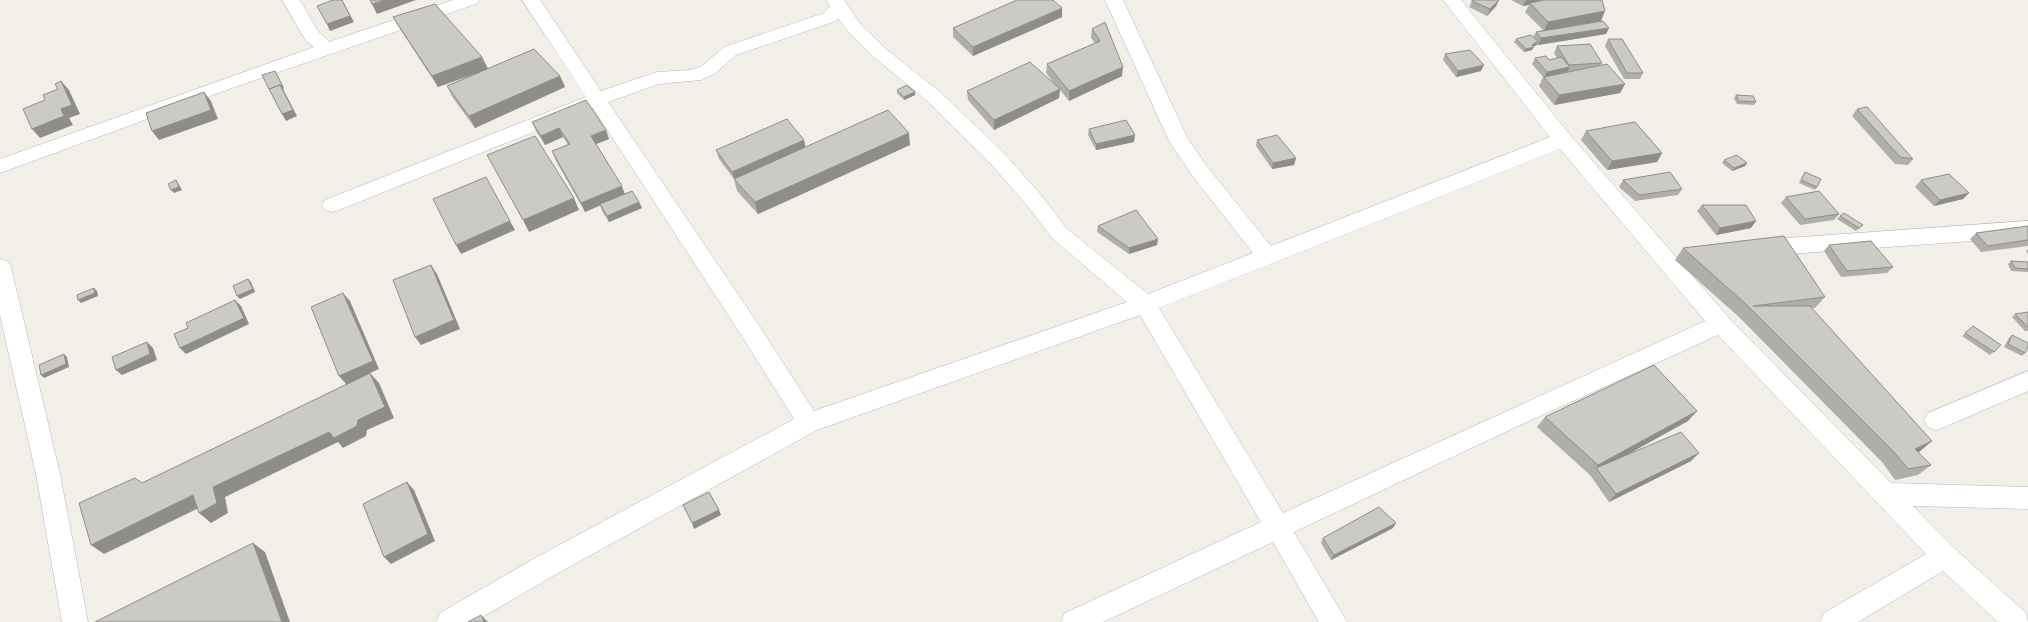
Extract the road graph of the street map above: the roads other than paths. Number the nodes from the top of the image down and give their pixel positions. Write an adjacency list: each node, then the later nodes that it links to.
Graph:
1 (291, 0): 7 (street)
2 (470, 0): 7 (street)
3 (531, 0): 8 (street)
4 (1114, 0): 16 (street)
5 (1452, 0): 9 (street)
6 (837, 4): 8 (street); 18 (street)
7 (324, 50): 10 (street)
8 (598, 99): 11 (street); 22 (street)
9 (1563, 140): 15 (street); 16 (street)
10 (0, 166)
11 (332, 205)
12 (2028, 228): 13 (street)
13 (1745, 249)
14 (1685, 254): 15 (street)
15 (1663, 255): 19 (street)
16 (1267, 256): 18 (street)
17 (0, 267): 27 (street)
18 (1145, 304): 22 (street); 25 (street)
19 (1721, 324): 23 (street); 25 (street)
20 (2028, 381): 21 (street)
21 (1936, 420)
22 (809, 423): 28 (street)
23 (1885, 494): 24 (street); 26 (street)
24 (2028, 498)
25 (1277, 527): 29 (street); 30 (street)
26 (1945, 556): 31 (street); 32 (street)
27 (74, 622)
28 (449, 622)
29 (1074, 622)
30 (1334, 622)
31 (1832, 622)
32 (2018, 622)

